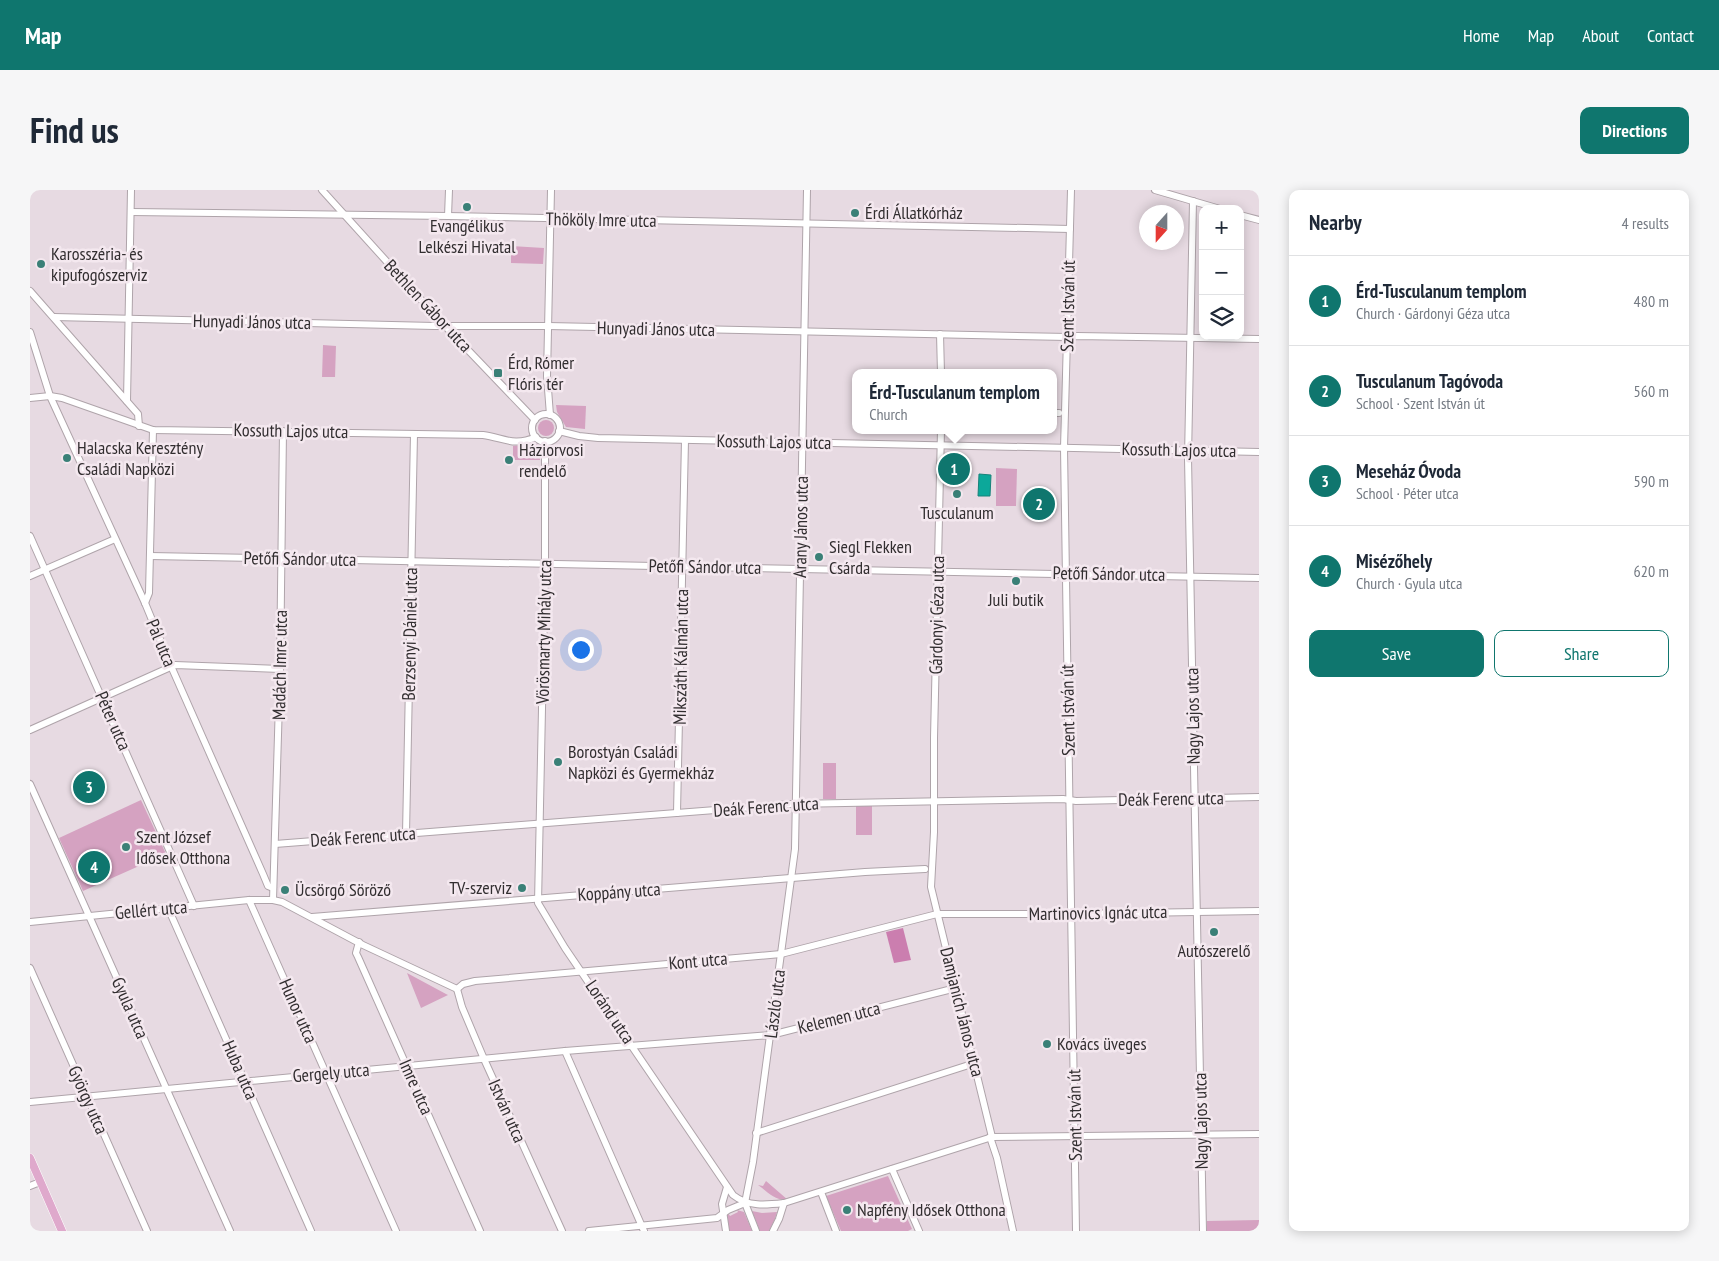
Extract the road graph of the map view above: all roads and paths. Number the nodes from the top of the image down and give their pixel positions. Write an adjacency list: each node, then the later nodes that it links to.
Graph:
1 (131, 190): 10 (street)
2 (322, 190): 11 (street, Bethlen Gábor utca)
3 (448, 190): 12 (street)
4 (552, 190): 14 (street)
5 (807, 190): 16 (street, Arany János utca)
6 (1071, 190): 17 (street, Szent István út)
7 (1156, 190): 8 (street)
8 (1193, 201): 9 (street); 27 (street, Nagy Lajos utca)
9 (1206, 205)
10 (131, 212): 11 (street, Thököly Imre utca); 20 (street)
11 (346, 215): 12 (street, Thököly Imre utca); 21 (street, Bethlen Gábor utca)
12 (448, 216): 14 (street, Thököly Imre utca)
13 (1244, 216): 15 (street)
14 (551, 219): 16 (street, Thököly Imre utca); 22 (street)
15 (1259, 220)
16 (806, 224): 17 (street, Thököly Imre utca); 24 (street, Arany János utca)
17 (1070, 229): 26 (street, Szent István út)
18 (30, 292): 19 (street)
19 (54, 317): 20 (street, Hunyadi János utca); 32 (street)
20 (129, 319): 21 (street, Hunyadi János utca); 32 (street)
21 (445, 326): 22 (street, Hunyadi János utca); 34 (street, Bethlen Gábor utca)
22 (548, 326): 24 (street, Hunyadi János utca); 33 (street)
23 (30, 332): 30 (street, Pál utca)
24 (806, 332): 25 (street, Hunyadi János utca); 44 (street, Arany János utca)
25 (940, 334): 26 (street, Hunyadi János utca); 29 (street)
26 (1068, 337): 27 (street, Hunyadi János utca); 46 (street, Szent István út)
27 (1191, 338): 28 (street, Hunyadi János utca); 47 (street, Nagy Lajos utca)
28 (1259, 339)
29 (941, 369)
30 (50, 396): 31 (street); 35 (street, Kossuth Lajos utca); 50 (street, Pál utca)
31 (30, 398)
32 (127, 401): 35 (street)
33 (550, 415): 34 (street); 38 (street)
34 (535, 420): 41 (street)
35 (139, 426): 36 (street, Kossuth Lajos utca)
36 (153, 430): 37 (street, Kossuth Lajos utca); 51 (street)
37 (283, 431): 39 (street, Kossuth Lajos utca); 52 (street, Madách Imre utca)
38 (559, 431): 42 (street, Kossuth Lajos utca); 43 (street)
39 (414, 434): 41 (street, Kossuth Lajos utca); 53 (street, Berzsenyi Dániel utca)
40 (941, 434): 45 (street, Gárdonyi Géza utca)
41 (536, 436): 43 (street)
42 (685, 440): 44 (street, Kossuth Lajos utca); 55 (street, Mikszáth Kálmán utca)
43 (545, 441): 54 (street, Vörösmarty Mihály utca)
44 (803, 442): 45 (street, Kossuth Lajos utca); 56 (street, Arany János utca)
45 (942, 445): 46 (street, Kossuth Lajos utca); 58 (street, Gárdonyi Géza utca)
46 (1064, 448): 47 (street, Kossuth Lajos utca); 59 (street, Szent István út)
47 (1188, 450): 48 (street, Kossuth Lajos utca); 61 (street, Nagy Lajos utca)
48 (1259, 452)
49 (30, 536): 57 (street, Péter utca)
50 (115, 539): 57 (street); 63 (street, Pál utca)
51 (150, 556): 52 (street, Petőfi Sándor utca); 63 (street)
52 (282, 559): 53 (street, Petőfi Sándor utca); 65 (street, Madách Imre utca)
53 (411, 560): 54 (street, Petőfi Sándor utca); 76 (street, Berzsenyi Dániel utca)
54 (545, 563): 55 (street, Petőfi Sándor utca); 75 (street, Vörösmarty Mihály utca)
55 (683, 566): 56 (street, Petőfi Sándor utca); 74 (street, Mikszáth Kálmán utca)
56 (801, 568): 58 (street, Petőfi Sándor utca); 73 (street, Arany János utca)
57 (45, 569): 60 (street); 66 (street, Péter utca)
58 (938, 570): 59 (street, Petőfi Sándor utca); 71 (street, Gárdonyi Géza utca)
59 (1066, 574): 61 (street, Petőfi Sándor utca); 72 (street, Szent István út)
60 (30, 576)
61 (1190, 576): 62 (street, Petőfi Sándor utca); 70 (street, Nagy Lajos utca)
62 (1259, 578)
63 (145, 603): 64 (street, Pál utca)
64 (171, 666): 65 (street); 66 (street); 82 (street, Pál utca)
65 (280, 669): 77 (street, Madách Imre utca)
66 (102, 698): 67 (street); 86 (street, Péter utca)
67 (30, 730)
68 (30, 784): 92 (street, Gyula utca)
69 (1259, 797): 70 (street, Deák Ferenc utca)
70 (1195, 798): 72 (street, Deák Ferenc utca); 89 (street, Nagy Lajos utca)
71 (934, 800): 72 (street, Deák Ferenc utca); 73 (street, Deák Ferenc utca); 78 (street, Damjanich János utca)
72 (1070, 800): 91 (street, Szent István út)
73 (796, 804): 74 (street, Deák Ferenc utca); 80 (street, László utca)
74 (677, 813): 75 (street, Deák Ferenc utca)
75 (540, 823): 76 (street, Deák Ferenc utca); 83 (street, Loránd utca)
76 (406, 834): 77 (street, Deák Ferenc utca)
77 (275, 844): 82 (street, Madách Imre utca)
78 (932, 860): 79 (street); 81 (street, Damjanich János utca)
79 (925, 869): 80 (street, Koppány utca); 81 (street, Damjanich János utca)
80 (790, 879): 83 (street, Koppány utca); 96 (street, László utca)
81 (931, 887): 90 (street, Damjanich János utca)
82 (274, 888): 85 (street, Madách Imre utca)
83 (538, 898): 93 (street, Koppány utca); 98 (street, Loránd utca)
84 (249, 900): 85 (street, Gellért utca); 86 (street, Gellért utca); 107 (street, Hunor utca)
85 (273, 900): 93 (street)
86 (194, 906): 87 (street, Gellért utca)
87 (168, 908): 92 (street, Gellért utca); 108 (street, Huba utca)
88 (1259, 911): 89 (street, Martinovics Ignác utca)
89 (1197, 912): 91 (street, Martinovics Ignác utca); 113 (street, Nagy Lajos utca)
90 (937, 914): 91 (street, Martinovics Ignác utca); 96 (street, Kont utca); 99 (street, Damjanich János utca)
91 (1072, 914): 116 (street, Szent István út)
92 (89, 916): 94 (street, Gellért utca); 109 (street, Gyula utca)
93 (312, 917): 95 (street)
94 (30, 922)
95 (359, 942): 100 (street); 106 (street, Imre utca)
96 (781, 954): 98 (street, Kont utca); 101 (street, László utca)
97 (30, 968): 110 (street, György utca)
98 (582, 971): 100 (street, Kont utca); 102 (street, Loránd utca)
99 (956, 988): 101 (street, Kelemen utca); 105 (street, Damjanich János utca)
100 (457, 989): 104 (street, István utca)
101 (771, 1035): 102 (street, Kelemen utca); 112 (street, László utca)
102 (632, 1046): 103 (street, Gergely utca); 121 (street, Loránd utca)
103 (565, 1050): 104 (street, Gergely utca); 126 (street)
104 (484, 1059): 106 (street, Gergely utca); 133 (street, István utca)
105 (975, 1063): 112 (street); 115 (street, Damjanich János utca)
106 (406, 1066): 107 (street, Gergely utca); 132 (street, Imre utca)
107 (326, 1074): 108 (street, Gergely utca); 131 (street, Hunor utca)
108 (245, 1081): 109 (street, Gergely utca); 130 (street, Huba utca)
109 (167, 1089): 110 (street, Gergely utca); 129 (street, Gyula utca)
110 (87, 1096): 111 (street, Gergely utca); 128 (street, György utca)
111 (30, 1102)
112 (756, 1133): 123 (street, László utca)
113 (1201, 1134): 114 (street); 116 (street); 142 (street, Nagy Lajos utca)
114 (1259, 1134)
115 (991, 1137): 116 (street); 118 (street); 140 (street, Damjanich János utca)
116 (1075, 1137): 141 (street, Szent István út)
117 (30, 1158): 119 (main road)
118 (892, 1169): 122 (street); 139 (street)
119 (40, 1182): 120 (street); 127 (main road)
120 (30, 1186)
121 (727, 1187): 123 (street, Loránd utca); 125 (street)
122 (821, 1192): 124 (street); 138 (street)
123 (745, 1203): 124 (street); 125 (street); 136 (street)
124 (784, 1203): 137 (street)
125 (723, 1214): 126 (street); 135 (street)
126 (643, 1228): 134 (street)
127 (62, 1231)
128 (147, 1231)
129 (230, 1231)
130 (311, 1231)
131 (396, 1231)
132 (480, 1231)
133 (562, 1231)
134 (589, 1231)
135 (726, 1231)
136 (756, 1231)
137 (773, 1231)
138 (836, 1231)
139 (918, 1231)
140 (1013, 1231)
141 (1076, 1231)
142 (1203, 1231)

